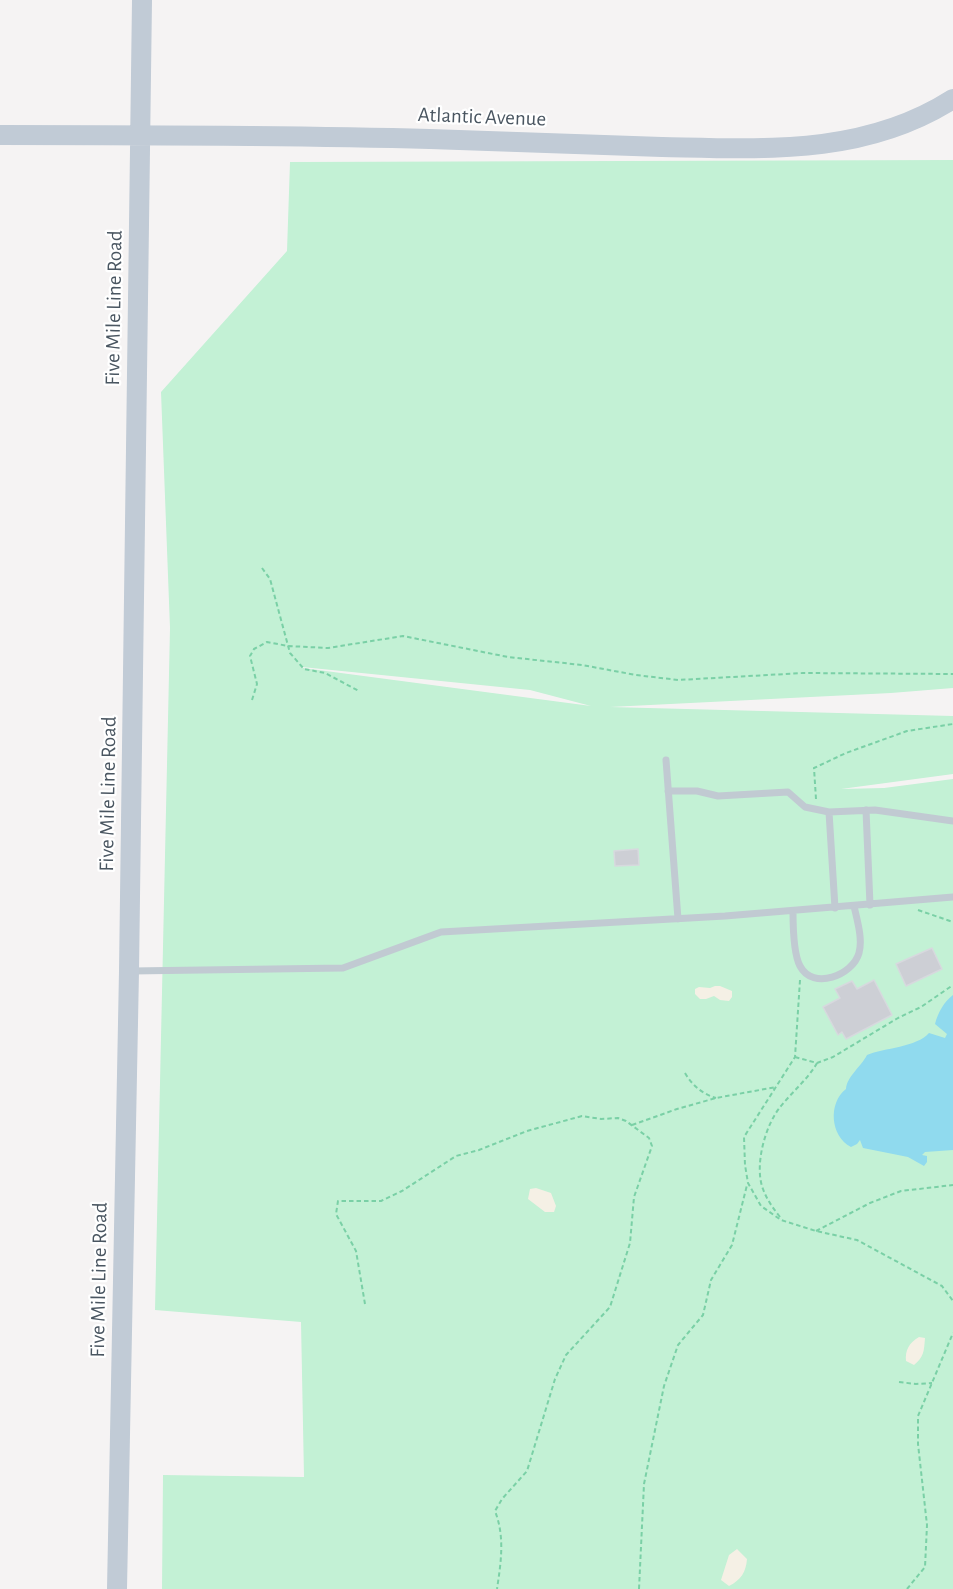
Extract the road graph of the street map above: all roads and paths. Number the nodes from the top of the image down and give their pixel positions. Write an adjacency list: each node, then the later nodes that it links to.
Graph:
1 (142, 0): 4 (main road, Five Mile Line Road)
2 (953, 99): 4 (main road, Atlantic Avenue)
3 (0, 135): 4 (main road, Atlantic Avenue)
4 (141, 135): 26 (main road, Five Mile Line Road)
5 (262, 568): 6 (path)
6 (288, 646): 7 (path); 8 (path); 9 (path)
7 (953, 674)
8 (359, 691)
9 (252, 700)
10 (953, 724): 13 (path)
11 (666, 760): 12 (lane)
12 (668, 790): 13 (lane); 23 (lane)
13 (816, 809): 15 (lane)
14 (866, 810): 15 (lane); 16 (lane); 19 (lane)
15 (829, 812): 21 (lane)
16 (953, 821)
17 (953, 897): 18 (lane)
18 (902, 902): 19 (lane); 24 (path)
19 (870, 905): 20 (lane)
20 (854, 906): 21 (lane); 25 (lane)
21 (835, 908): 22 (lane)
22 (793, 910): 23 (lane); 25 (lane)
23 (678, 919): 26 (lane)
24 (953, 922)
25 (800, 967): 28 (path)
26 (129, 971): 43 (main road, Five Mile Line Road)
27 (953, 985): 29 (path)
28 (795, 1057): 29 (path); 31 (path)
29 (817, 1063): 36 (path)
30 (685, 1073): 32 (path)
31 (776, 1087): 32 (path); 34 (path)
32 (716, 1098): 33 (path)
33 (632, 1125): 39 (path); 44 (path)
34 (748, 1183): 36 (path); 45 (path)
35 (953, 1185): 37 (path)
36 (781, 1220): 37 (path)
37 (816, 1231): 38 (path)
38 (953, 1300)
39 (366, 1304)
40 (953, 1333): 42 (path)
41 (899, 1382): 42 (path)
42 (932, 1383): 46 (path)
43 (117, 1589)
44 (497, 1589)
45 (639, 1589)
46 (907, 1589)

